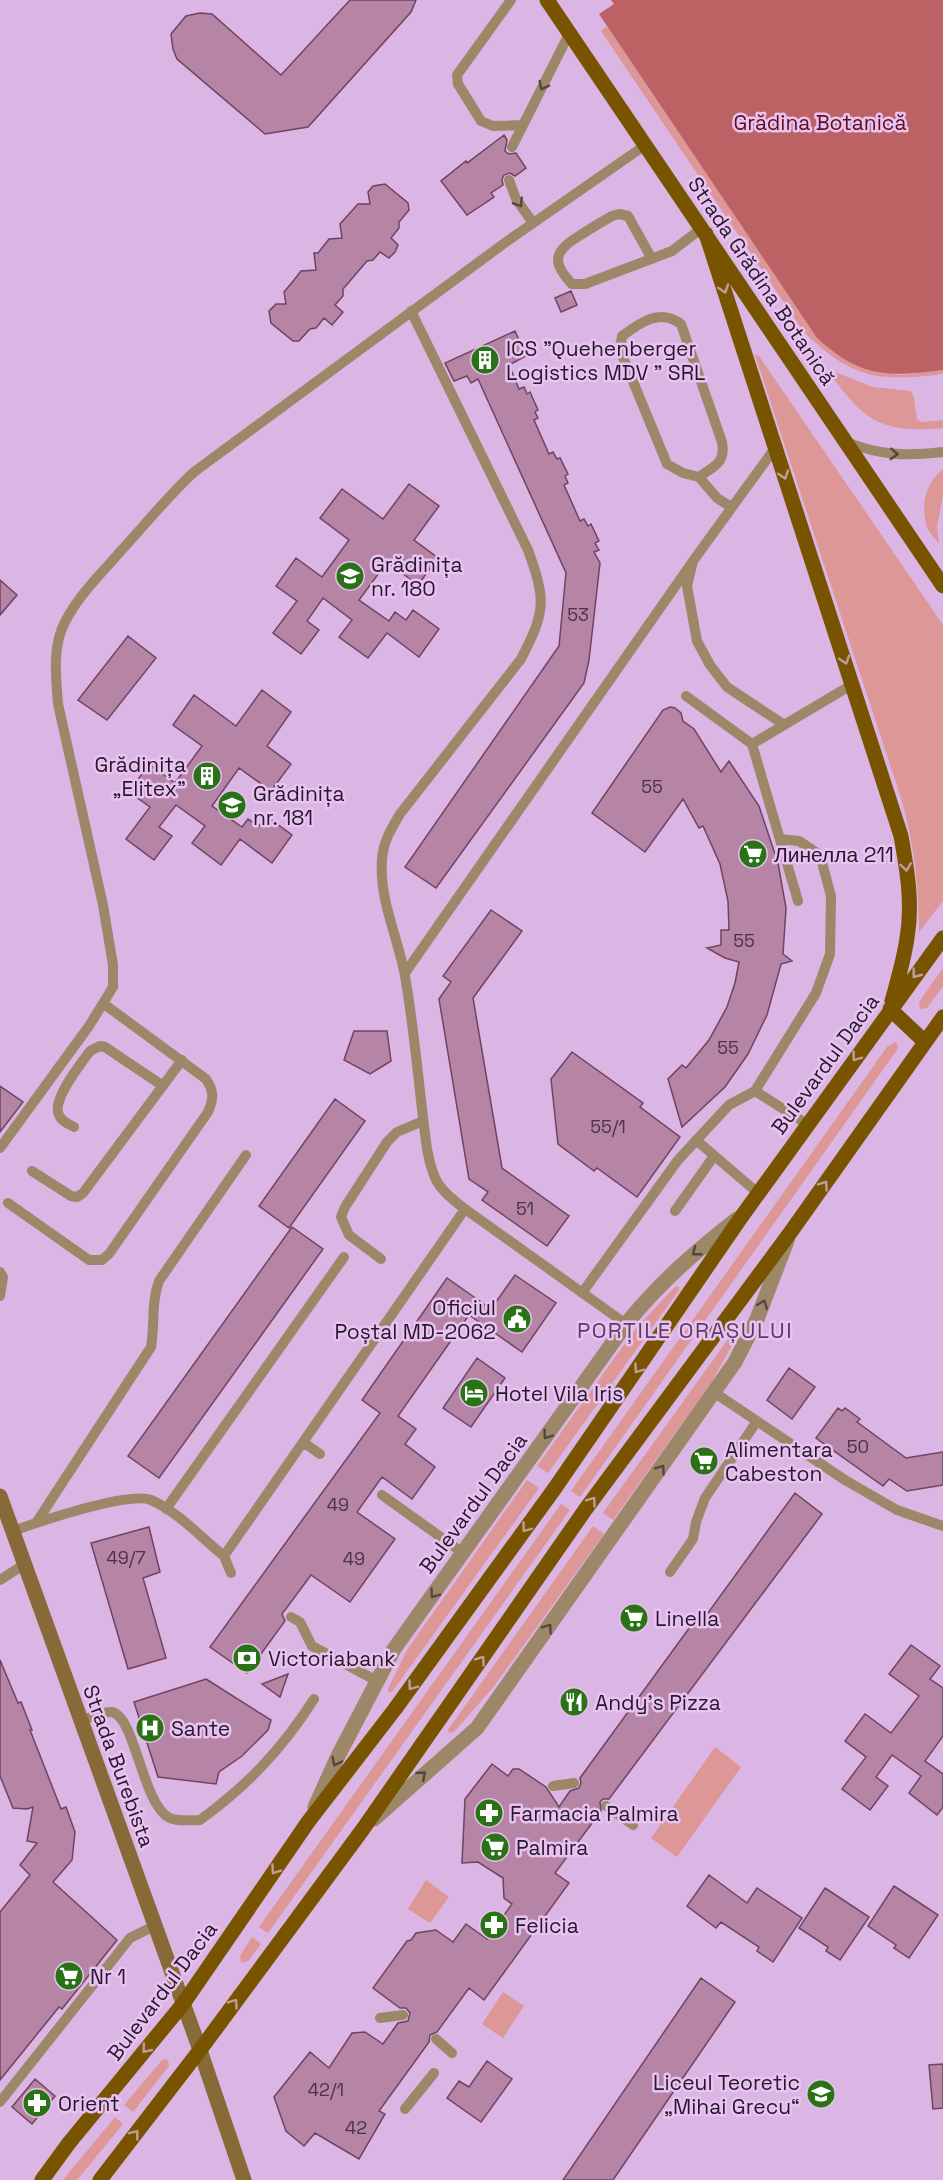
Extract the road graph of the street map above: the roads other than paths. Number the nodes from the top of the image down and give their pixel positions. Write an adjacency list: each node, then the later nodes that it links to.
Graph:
1 (511, 0): 4 (lane)
2 (547, 0): 3 (main road, Strada Grădina Botanică)
3 (569, 34): 4 (lane, one-way to 4); 5 (main road, Strada Grădina Botanică)
4 (522, 125): 6 (lane)
5 (644, 146): 8 (lane); 9 (main road, Strada Grădina Botanică)
6 (512, 147)
7 (509, 180): 8 (lane, one-way to 8)
8 (533, 223): 11 (lane)
9 (704, 231): 10 (lane); 12 (main road, Strada Grădina Botanică); 13 (main road, one-way to 13)
10 (652, 259): 10 (lane)
11 (411, 311): 26 (lane); 27 (lane)
12 (846, 442): 14 (lane, one-way to 14); 18 (main road, Strada Grădina Botanică)
13 (775, 448): 16 (lane); 19 (main road, one-way to 19)
14 (943, 452)
15 (699, 477): 15 (lane); 16 (lane)
16 (731, 507): 17 (lane)
17 (693, 561): 21 (lane); 26 (lane)
18 (943, 586)
19 (853, 684): 21 (lane); 28 (main road, one-way to 28)
20 (686, 696): 22 (lane)
21 (783, 724): 22 (lane)
22 (752, 744): 23 (lane)
23 (780, 839): 24 (lane); 33 (lane)
24 (798, 901)
25 (943, 938): 28 (main road, Bulevardul Dacia, one-way to 28)
26 (405, 973): 34 (lane)
27 (104, 1004): 31 (lane); 38 (lane)
28 (890, 1010): 30 (main road); 35 (main road, Bulevardul Dacia, one-way to 35)
29 (943, 1017): 30 (main road)
30 (925, 1042): 47 (main road, one-way to 30)
31 (182, 1060): 32 (lane); 43 (lane)
32 (163, 1086): 36 (lane); 41 (lane)
33 (756, 1091): 35 (lane); 37 (lane)
34 (423, 1121): 44 (lane); 49 (lane)
35 (807, 1124): 42 (main road, Bulevardul Dacia)
36 (74, 1127)
37 (696, 1140): 40 (lane); 51 (lane)
38 (0, 1148)
39 (246, 1155): 61 (lane)
40 (714, 1156): 42 (lane); 45 (lane)
41 (32, 1171)
42 (758, 1193): 46 (main road, Bulevardul Dacia)
43 (8, 1203)
44 (465, 1209): 51 (lane); 56 (lane)
45 (675, 1211)
46 (742, 1216): 53 (street, Bulevardul Dacia, one-way to 53); 77 (main road, Bulevardul Dacia, one-way to 77)
47 (790, 1233): 54 (street, one-way to 47); 79 (main road, one-way to 47)
48 (344, 1257): 60 (lane)
49 (381, 1259)
50 (0, 1272): 52 (lane)
51 (582, 1293): 53 (lane)
52 (0, 1296)
53 (626, 1324): 64 (street, Bulevardul Dacia, one-way to 64)
54 (715, 1393): 55 (lane); 79 (street, one-way to 54)
55 (757, 1421): 62 (lane); 67 (lane)
56 (303, 1442): 57 (lane); 65 (lane)
57 (320, 1454)
58 (382, 1495): 64 (lane)
59 (0, 1496): 63 (main road, Strada Burebista)
60 (166, 1509): 61 (lane); 65 (lane)
61 (36, 1523): 63 (lane)
62 (943, 1526)
63 (13, 1530): 66 (main road, Strada Burebista)
64 (463, 1553): 71 (street, Bulevardul Dacia, one-way to 71)
65 (224, 1556): 68 (lane)
66 (25, 1564): 69 (lane); 73 (main road, Strada Burebista)
67 (670, 1572)
68 (231, 1573)
69 (0, 1580)
70 (291, 1617): 71 (lane)
71 (377, 1681): 77 (street, Bulevardul Dacia, one-way to 77)
72 (314, 1699): 73 (lane)
73 (81, 1721): 80 (main road, Strada Burebista)
74 (574, 1783): 75 (lane)
75 (553, 1786)
76 (606, 1806): 78 (lane)
77 (308, 1822): 81 (main road, Bulevardul Dacia, one-way to 81)
78 (633, 1826)
79 (363, 1829): 85 (main road, one-way to 79)
80 (154, 1926): 81 (main road, Strada Burebista); 88 (lane)
81 (183, 2004): 85 (main road, Strada Burebista); 90 (main road, Bulevardul Dacia, one-way to 90)
82 (403, 2015): 83 (lane)
83 (380, 2018)
84 (436, 2038): 86 (lane)
85 (200, 2050): 91 (main road, one-way to 85); 92 (main road, Strada Burebista)
86 (452, 2053)
87 (434, 2073): 89 (lane)
88 (0, 2102)
89 (405, 2109)
90 (42, 2180)
91 (100, 2180)
92 (244, 2180)

